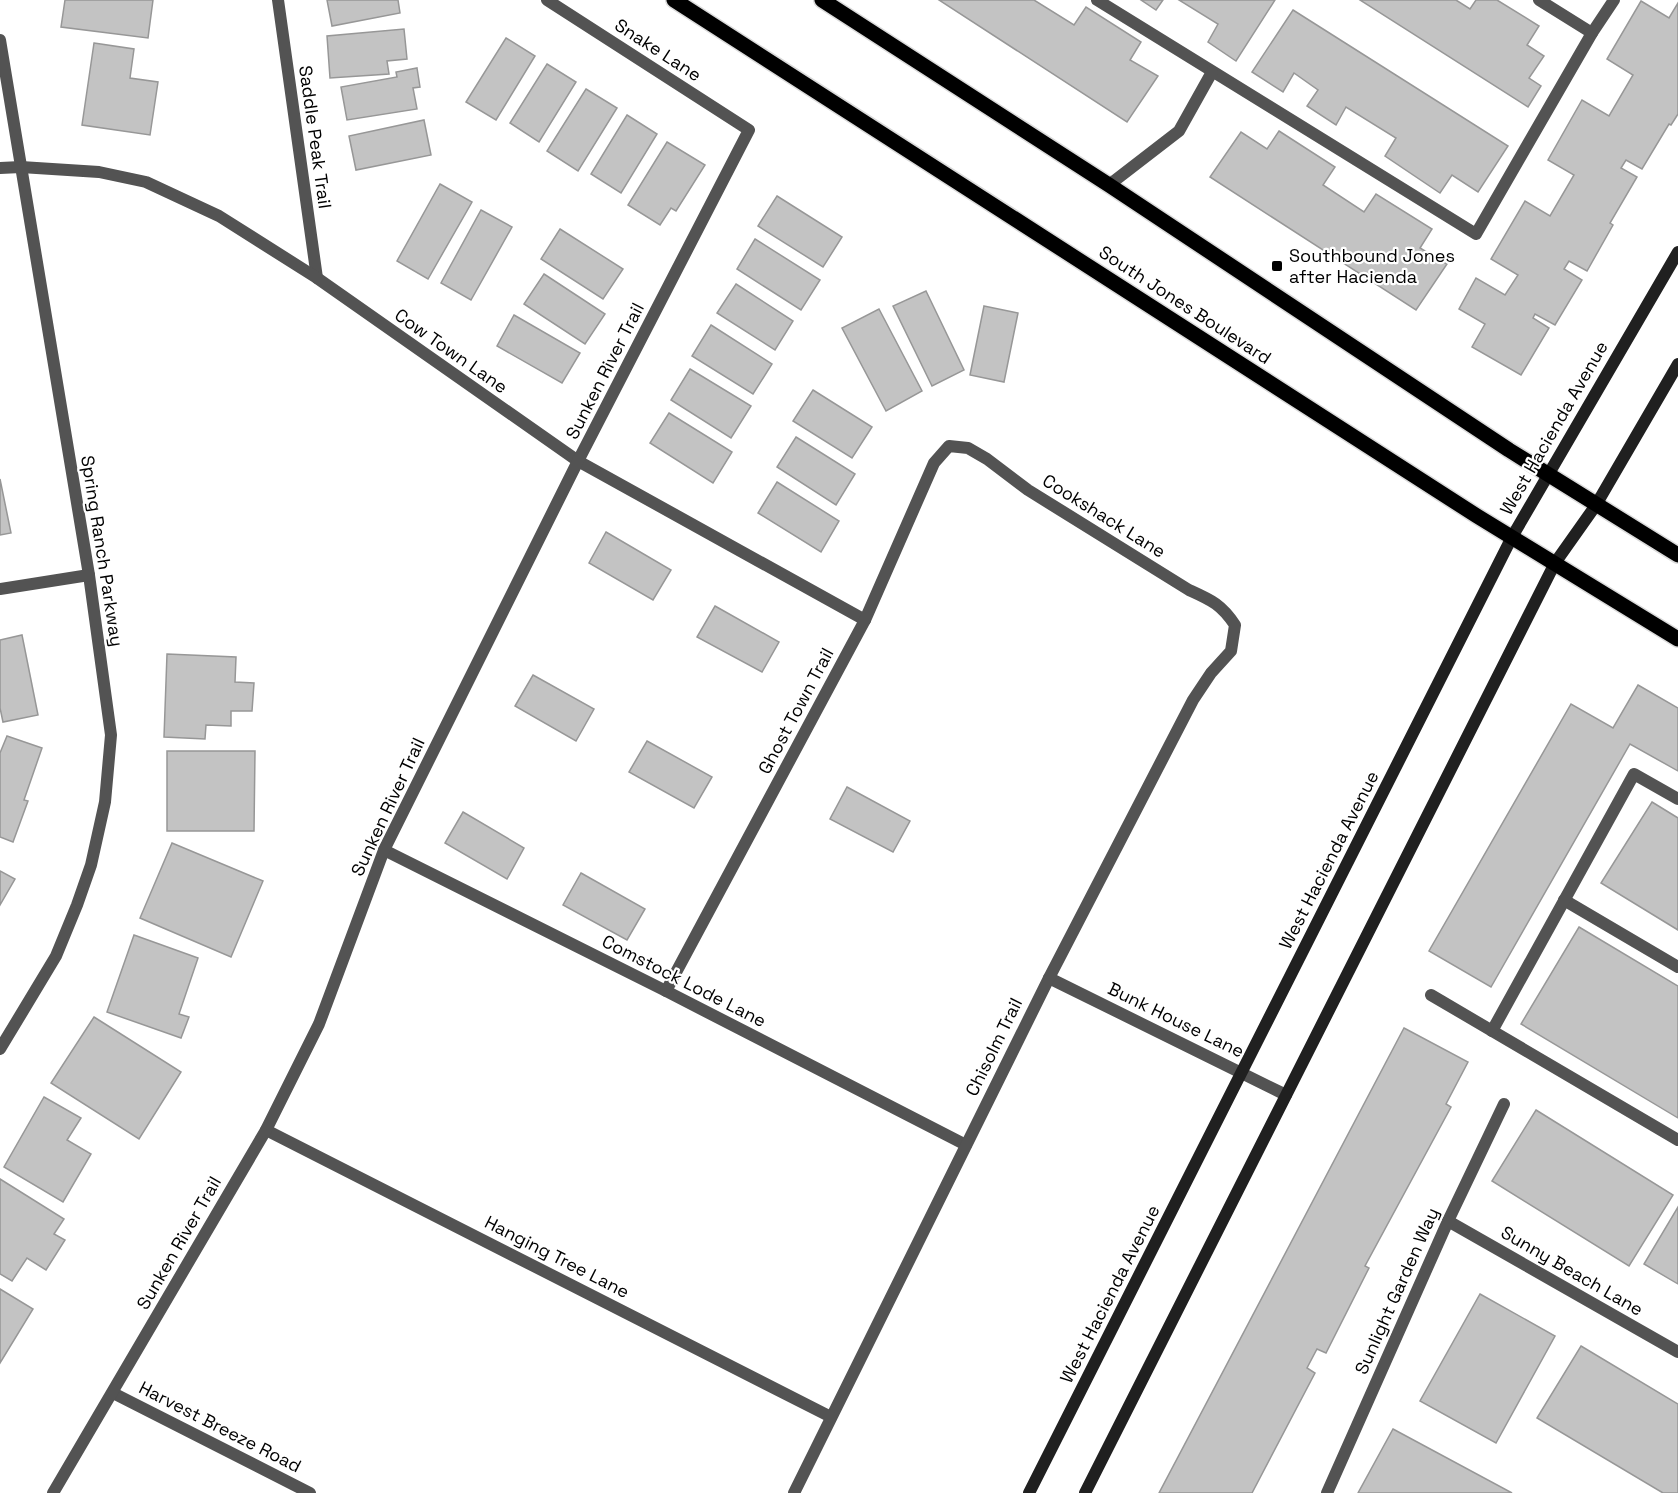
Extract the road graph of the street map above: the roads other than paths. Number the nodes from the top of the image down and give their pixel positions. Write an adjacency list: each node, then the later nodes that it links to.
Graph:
1 (278, 0): 16 (street, Saddle Peak Trail)
2 (547, 0): 11 (street, Snake Lane)
3 (674, 0): 22 (main road, South Jones Boulevard)
4 (822, 0): 14 (main road)
5 (1097, 0): 10 (street)
6 (1539, 0): 8 (street)
7 (1614, 0): 8 (street)
8 (1592, 33): 10 (street)
9 (0, 40): 12 (street, Spring Ranch Parkway)
10 (1212, 72): 14 (street)
11 (749, 130): 19 (street, Sunken River Trail)
12 (21, 167): 13 (street, Cow Town Lane); 16 (street, Cow Town Lane); 25 (street, Spring Ranch Parkway)
13 (0, 168)
14 (1109, 185): 20 (main road)
15 (1678, 252): 20 (main road, West Hacienda Avenue)
16 (317, 278): 19 (street, Cow Town Lane)
17 (1678, 364): 21 (main road)
18 (949, 446): 27 (street, Ghost Town Trail); 28 (street, Cookshack Lane)
19 (578, 462): 27 (street, Cow Town Lane); 31 (street, Sunken River Trail)
20 (1548, 475): 21 (main road); 22 (main road, West Hacienda Avenue)
21 (1596, 505): 23 (main road); 24 (main road)
22 (1512, 537): 24 (main road, South Jones Boulevard); 39 (main road, West Hacienda Avenue)
23 (1678, 555)
24 (1555, 563): 29 (main road, South Jones Boulevard); 40 (main road)
25 (89, 575): 26 (street); 38 (street, Spring Ranch Parkway)
26 (0, 589)
27 (865, 620): 35 (street, Ghost Town Trail)
28 (1235, 625): 34 (street, Chisolm Trail)
29 (1678, 639)
30 (1678, 799): 32 (street)
31 (384, 850): 35 (street, Comstock Lode Lane); 42 (street, Sunken River Trail)
32 (1564, 900): 33 (street); 37 (street)
33 (1678, 967)
34 (1049, 978): 39 (street, Bunk House Lane); 44 (street, Chisolm Trail)
35 (666, 991): 44 (street, Comstock Lode Lane)
36 (1431, 995): 37 (street)
37 (1492, 1031): 43 (street)
38 (0, 1048)
39 (1241, 1073): 40 (street, Bunk House Lane); 52 (main road, West Hacienda Avenue)
40 (1286, 1095): 53 (main road)
41 (1504, 1104): 45 (street, Sunlight Garden Way)
42 (266, 1130): 47 (street, Sunken River Trail); 48 (street, Hanging Tree Lane)
43 (1678, 1140)
44 (966, 1145): 48 (street, Chisolm Trail)
45 (1448, 1221): 46 (street, Sunny Beach Lane); 54 (street, Sunlight Garden Way)
46 (1678, 1352)
47 (113, 1393): 49 (street, Sunken River Trail); 50 (street, Harvest Breeze Road)
48 (831, 1417): 51 (street, Chisolm Trail)
49 (53, 1493)
50 (310, 1493)
51 (794, 1493)
52 (1029, 1493)
53 (1085, 1493)
54 (1327, 1493)

